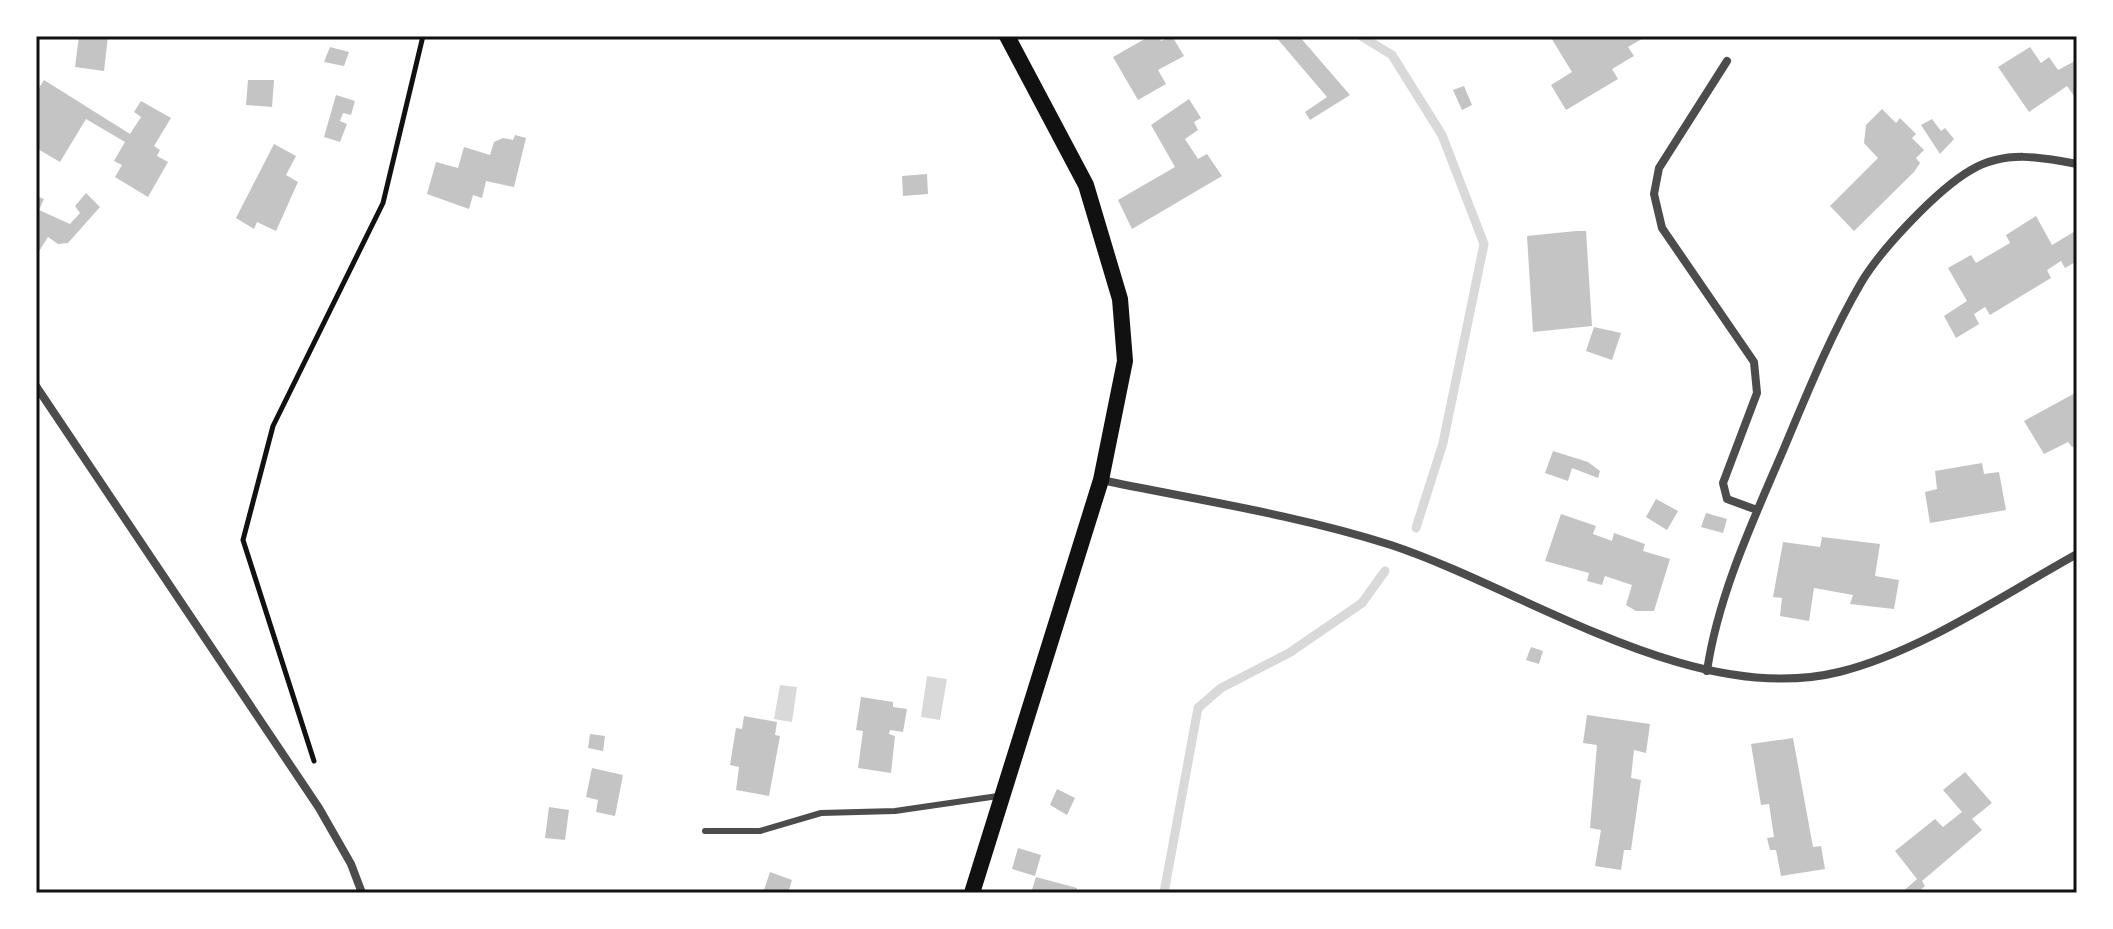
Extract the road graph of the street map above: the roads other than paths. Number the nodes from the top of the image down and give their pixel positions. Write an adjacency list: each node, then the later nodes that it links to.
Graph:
1 (1007, 36): 5 (main road)
2 (1727, 61): 6 (street)
3 (2077, 164): 6 (street)
4 (36, 386): 11 (street)
5 (1101, 480): 8 (street); 9 (main road)
6 (1757, 510): 8 (street)
7 (2077, 554): 8 (street)
8 (1707, 671)
9 (1002, 795): 10 (lane); 12 (main road)
10 (705, 831)
11 (362, 893)
12 (972, 893)

